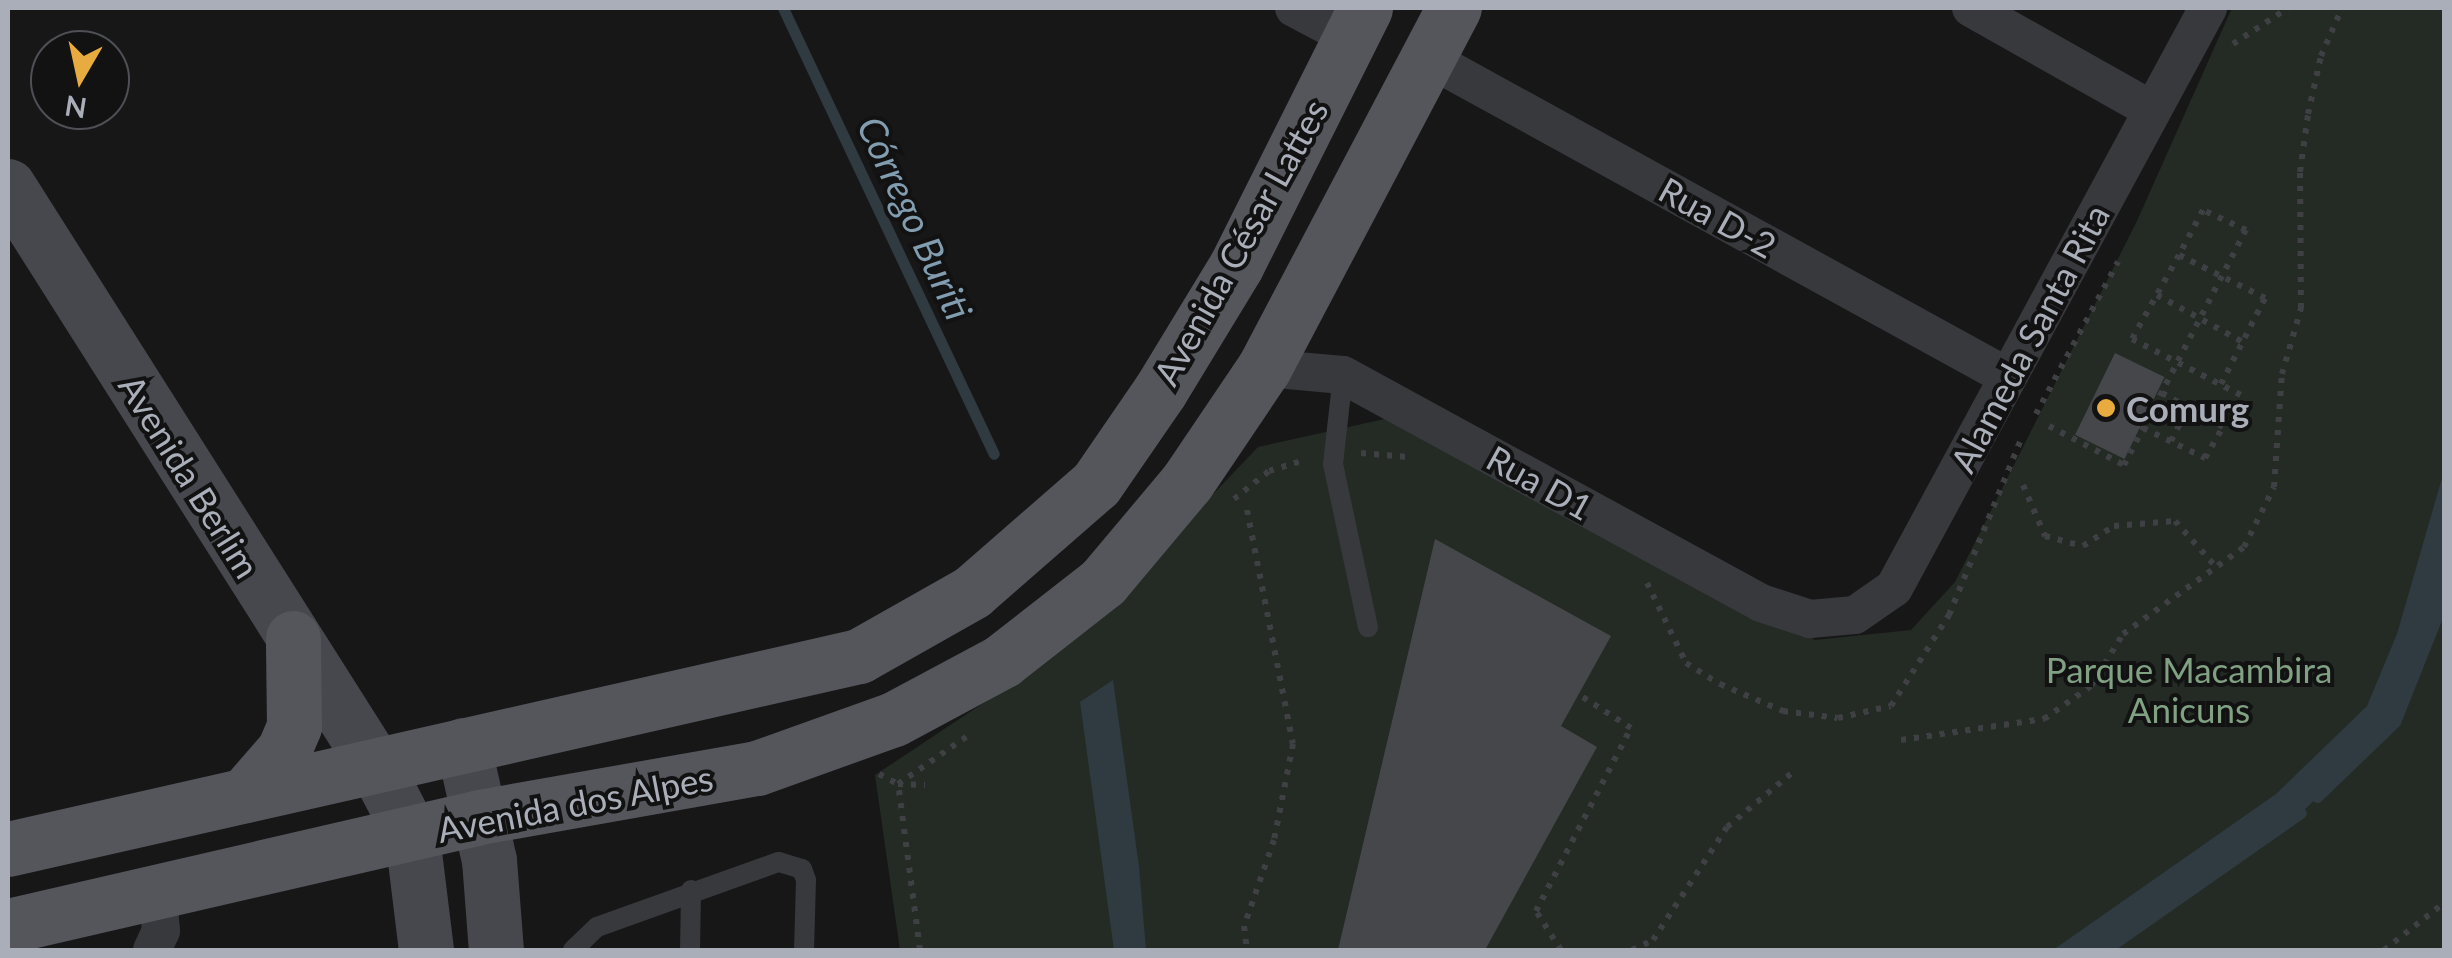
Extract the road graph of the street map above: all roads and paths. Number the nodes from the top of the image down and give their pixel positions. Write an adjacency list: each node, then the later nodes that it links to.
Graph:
1 (1294, 8): 6 (street)
2 (1454, 8): 7 (main road)
3 (1971, 8): 8 (street)
4 (2208, 8): 8 (street, Alameda Santa Rita)
5 (2342, 8): 28 (path)
6 (1357, 22): 34 (main road, Avenida César Lattes)
7 (1428, 58): 16 (main road); 18 (street, Rua D-2)
8 (2152, 110): 18 (street, Alameda Santa Rita)
9 (8, 186): 31 (main road, Avenida Berlim)
10 (2179, 255): 11 (path); 11 (path); 12 (path)
11 (2222, 276): 13 (path); 14 (path)
12 (2157, 295): 13 (path); 15 (path)
13 (2200, 318): 14 (path); 15 (path)
14 (2243, 342): 19 (path)
15 (2178, 362): 19 (path); 20 (path)
16 (1264, 368): 17 (street, Rua D1); 38 (main road, Avenida dos Alpes)
17 (1343, 375): 29 (street, Rua D1); 30 (lane)
18 (2008, 376): 29 (street, Alameda Santa Rita)
19 (2221, 384): 21 (path)
20 (2162, 393): 22 (path); 24 (path)
21 (2247, 398)
22 (2188, 408): 25 (path); 25 (path)
23 (2049, 426): 24 (path)
24 (2143, 428): 25 (path)
25 (2171, 441)
26 (2023, 484): 28 (path)
27 (1247, 510): 51 (path)
28 (2217, 568): 33 (path)
29 (1810, 619)
30 (1368, 627)
31 (293, 638): 35 (main road, Avenida Berlim); 37 (main road)
32 (1578, 694): 52 (path)
33 (1900, 740)
34 (463, 745): 35 (main road); 38 (main road)
35 (375, 765): 37 (main road); 39 (main road, Avenida Berlim)
36 (1792, 772): 53 (path)
37 (245, 795): 40 (main road)
38 (479, 818): 39 (main road, Avenida dos Alpes); 47 (main road)
39 (412, 836): 42 (main road, Avenida dos Alpes); 46 (main road)
40 (8, 849)
41 (691, 890): 48 (lane); 49 (lane); 50 (lane)
42 (158, 894): 44 (main road, Avenida dos Alpes); 45 (street)
43 (2444, 903): 54 (path)
44 (8, 926)
45 (152, 950)
46 (426, 950)
47 (496, 950)
48 (573, 950)
49 (690, 950)
50 (804, 950)
51 (1247, 950)
52 (1561, 950)
53 (1632, 950)
54 (2384, 950)

